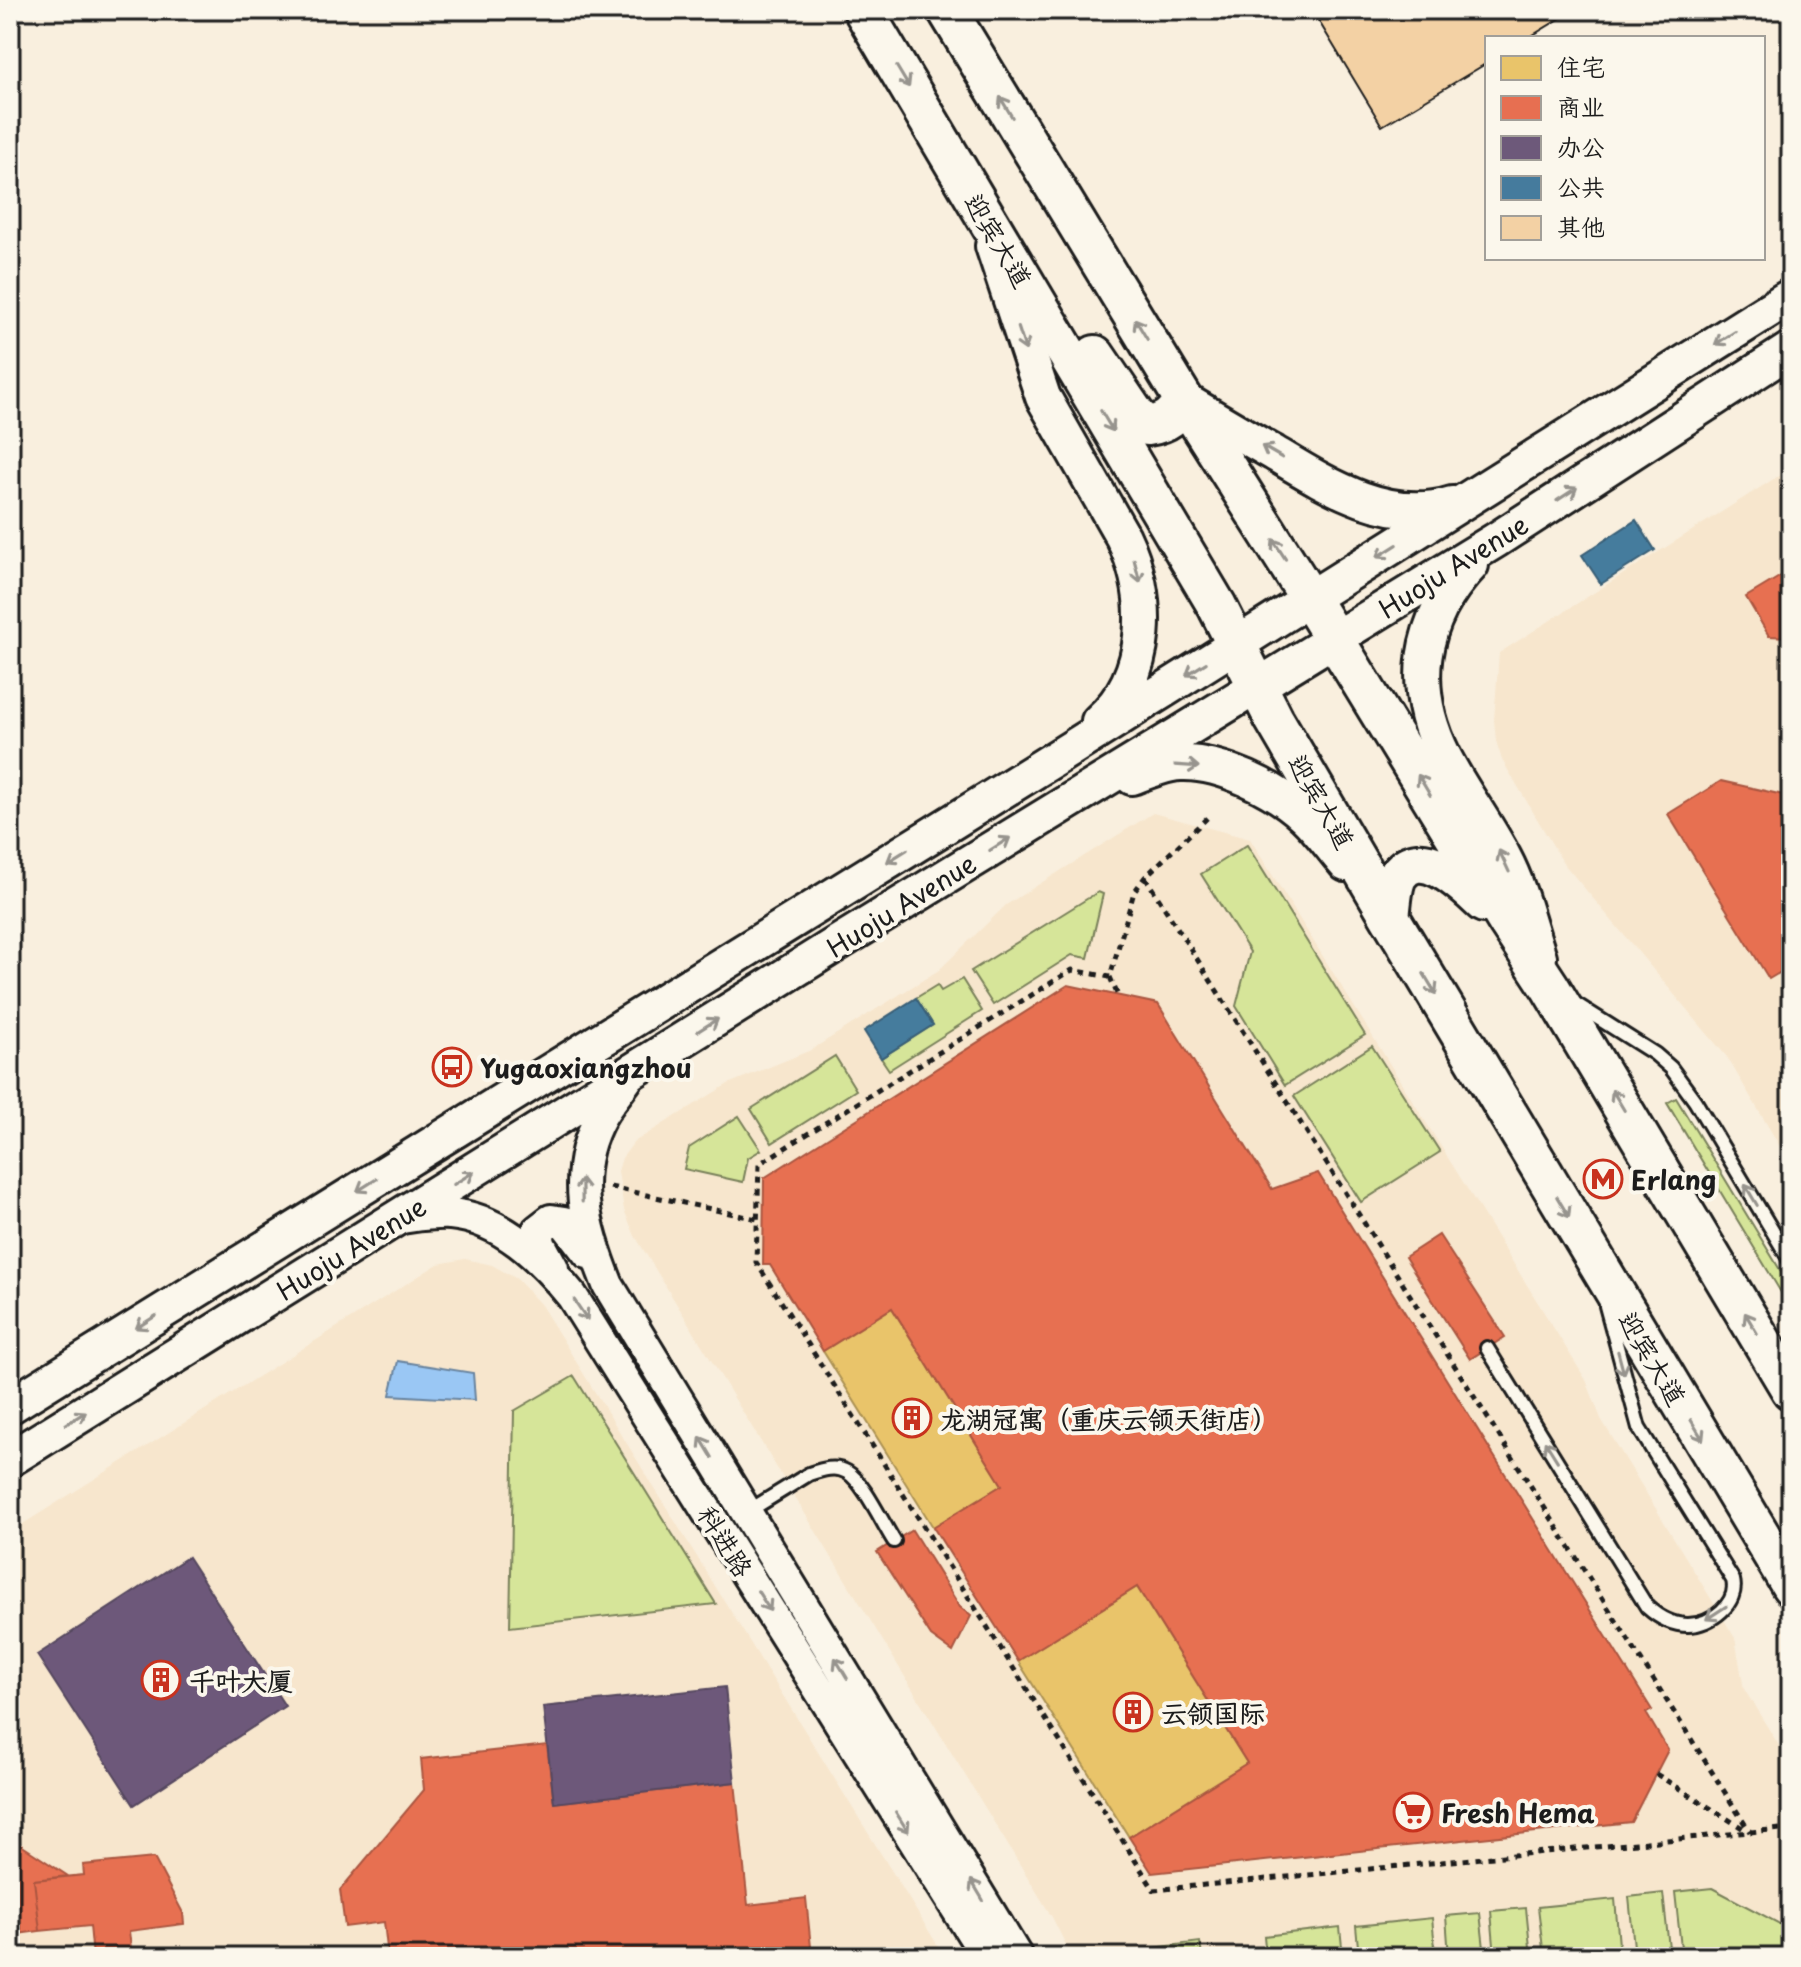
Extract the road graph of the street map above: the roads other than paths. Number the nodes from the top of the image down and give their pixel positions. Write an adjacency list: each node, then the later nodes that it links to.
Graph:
1 (863, 10): 3 (highway, 迎宾大道, one-way to 3)
2 (947, 10): 6 (highway, one-way to 2)
3 (982, 211): 6 (highway); 11 (highway, 迎宾大道, one-way to 11); 13 (main road, one-way to 13)
4 (1791, 296): 7 (main road, Huoju Avenue, one-way to 7)
5 (1791, 349): 8 (main road, Huoju Avenue, one-way to 5)
6 (1184, 400): 7 (main road, one-way to 6); 9 (highway, one-way to 6)
7 (1475, 497): 9 (main road, Huoju Avenue, one-way to 9)
8 (1496, 540): 10 (main road, Huoju Avenue); 17 (main road, one-way to 8)
9 (1310, 599): 10 (highway); 11 (main road, Huoju Avenue)
10 (1335, 639): 12 (main road, Huoju Avenue); 16 (highway, one-way to 10)
11 (1236, 644): 12 (highway, 迎宾大道); 13 (main road, Huoju Avenue, one-way to 13)
12 (1258, 686): 14 (main road, Huoju Avenue); 15 (highway, 迎宾大道)
13 (1059, 756): 26 (main road, Huoju Avenue, one-way to 26)
14 (1061, 806): 15 (main road, one-way to 15); 18 (main road, Huoju Avenue, one-way to 14)
15 (1390, 917): 16 (highway); 20 (highway, 迎宾大道, one-way to 20)
16 (1508, 923): 17 (highway)
17 (1550, 987): 21 (lane, one-way to 17); 25 (highway, one-way to 17)
18 (634, 1071): 19 (main road, Huoju Avenue, one-way to 18); 23 (street, one-way to 18)
19 (400, 1218): 22 (street, 科进路); 27 (main road, Huoju Avenue, one-way to 19)
20 (1595, 1260): 24 (lane, one-way to 24); 30 (highway, 迎宾大道, one-way to 30)
21 (1791, 1262)
22 (559, 1280): 23 (street); 31 (street, 科进路, one-way to 31)
23 (608, 1285): 28 (street, one-way to 23)
24 (1487, 1348)
25 (1791, 1390)
26 (10, 1406)
27 (10, 1459)
28 (746, 1512): 29 (lane); 32 (street, one-way to 28)
29 (894, 1541)
30 (1791, 1586)
31 (987, 1957)
32 (1017, 1957)

